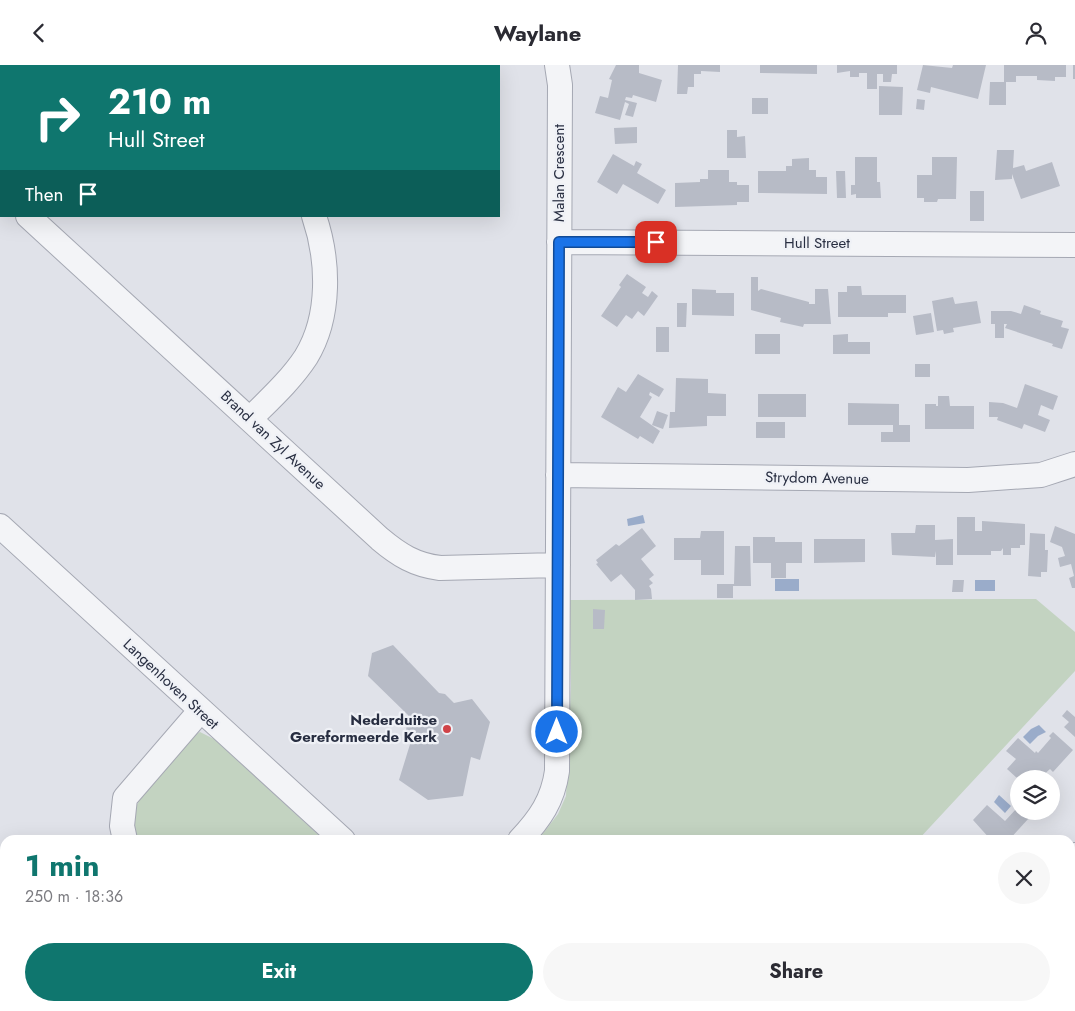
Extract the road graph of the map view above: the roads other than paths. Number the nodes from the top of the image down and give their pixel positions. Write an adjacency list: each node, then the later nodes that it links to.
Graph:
1 (557, 65): 4 (street, Malan Crescent)
2 (29, 217): 6 (street, Brand van Zyl Avenue)
3 (314, 217): 6 (street)
4 (559, 242): 5 (street, Hull Street); 8 (street, Malan Crescent)
5 (1075, 245)
6 (250, 419): 10 (street, Brand van Zyl Avenue)
7 (1075, 464): 8 (street, Strydom Avenue)
8 (558, 475): 10 (street, Malan Crescent)
9 (0, 526): 11 (street, Langenhoven Street)
10 (558, 565): 14 (street, Malan Crescent)
11 (200, 711): 12 (street); 13 (street, Langenhoven Street)
12 (124, 835)
13 (337, 835)
14 (524, 835)

